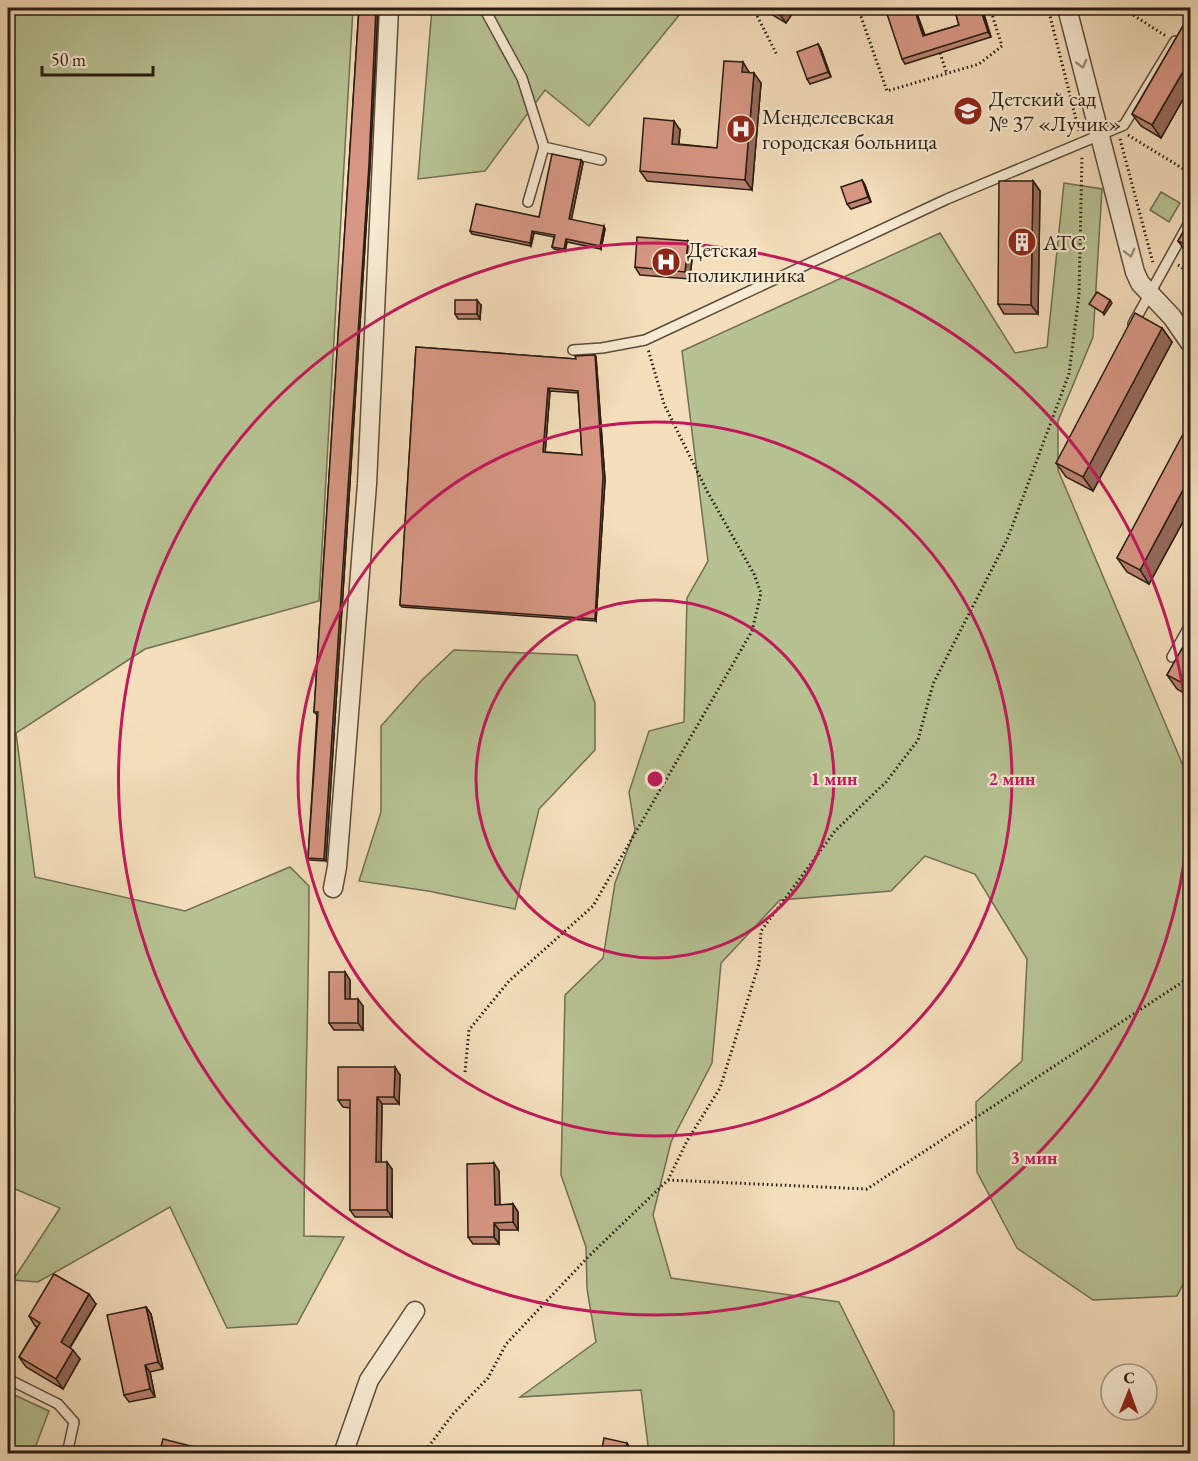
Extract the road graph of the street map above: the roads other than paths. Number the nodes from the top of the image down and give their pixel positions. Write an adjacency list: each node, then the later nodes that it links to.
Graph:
1 (389, 8): 16 (street)
2 (484, 8): 6 (lane)
3 (1067, 8): 5 (street, one-way to 5)
4 (1180, 32): 5 (lane)
5 (1108, 132): 10 (street, one-way to 10); 13 (lane)
6 (544, 147): 7 (lane); 8 (lane)
7 (601, 160)
8 (528, 202)
9 (1191, 221): 10 (lane)
10 (1153, 286): 11 (lane); 12 (street)
11 (1127, 334)
12 (1191, 343)
13 (573, 350)
14 (1191, 625): 15 (lane)
15 (1172, 657)
16 (333, 888)
17 (415, 1311): 20 (street)
18 (8, 1379): 19 (lane)
19 (67, 1454)
20 (343, 1454)

